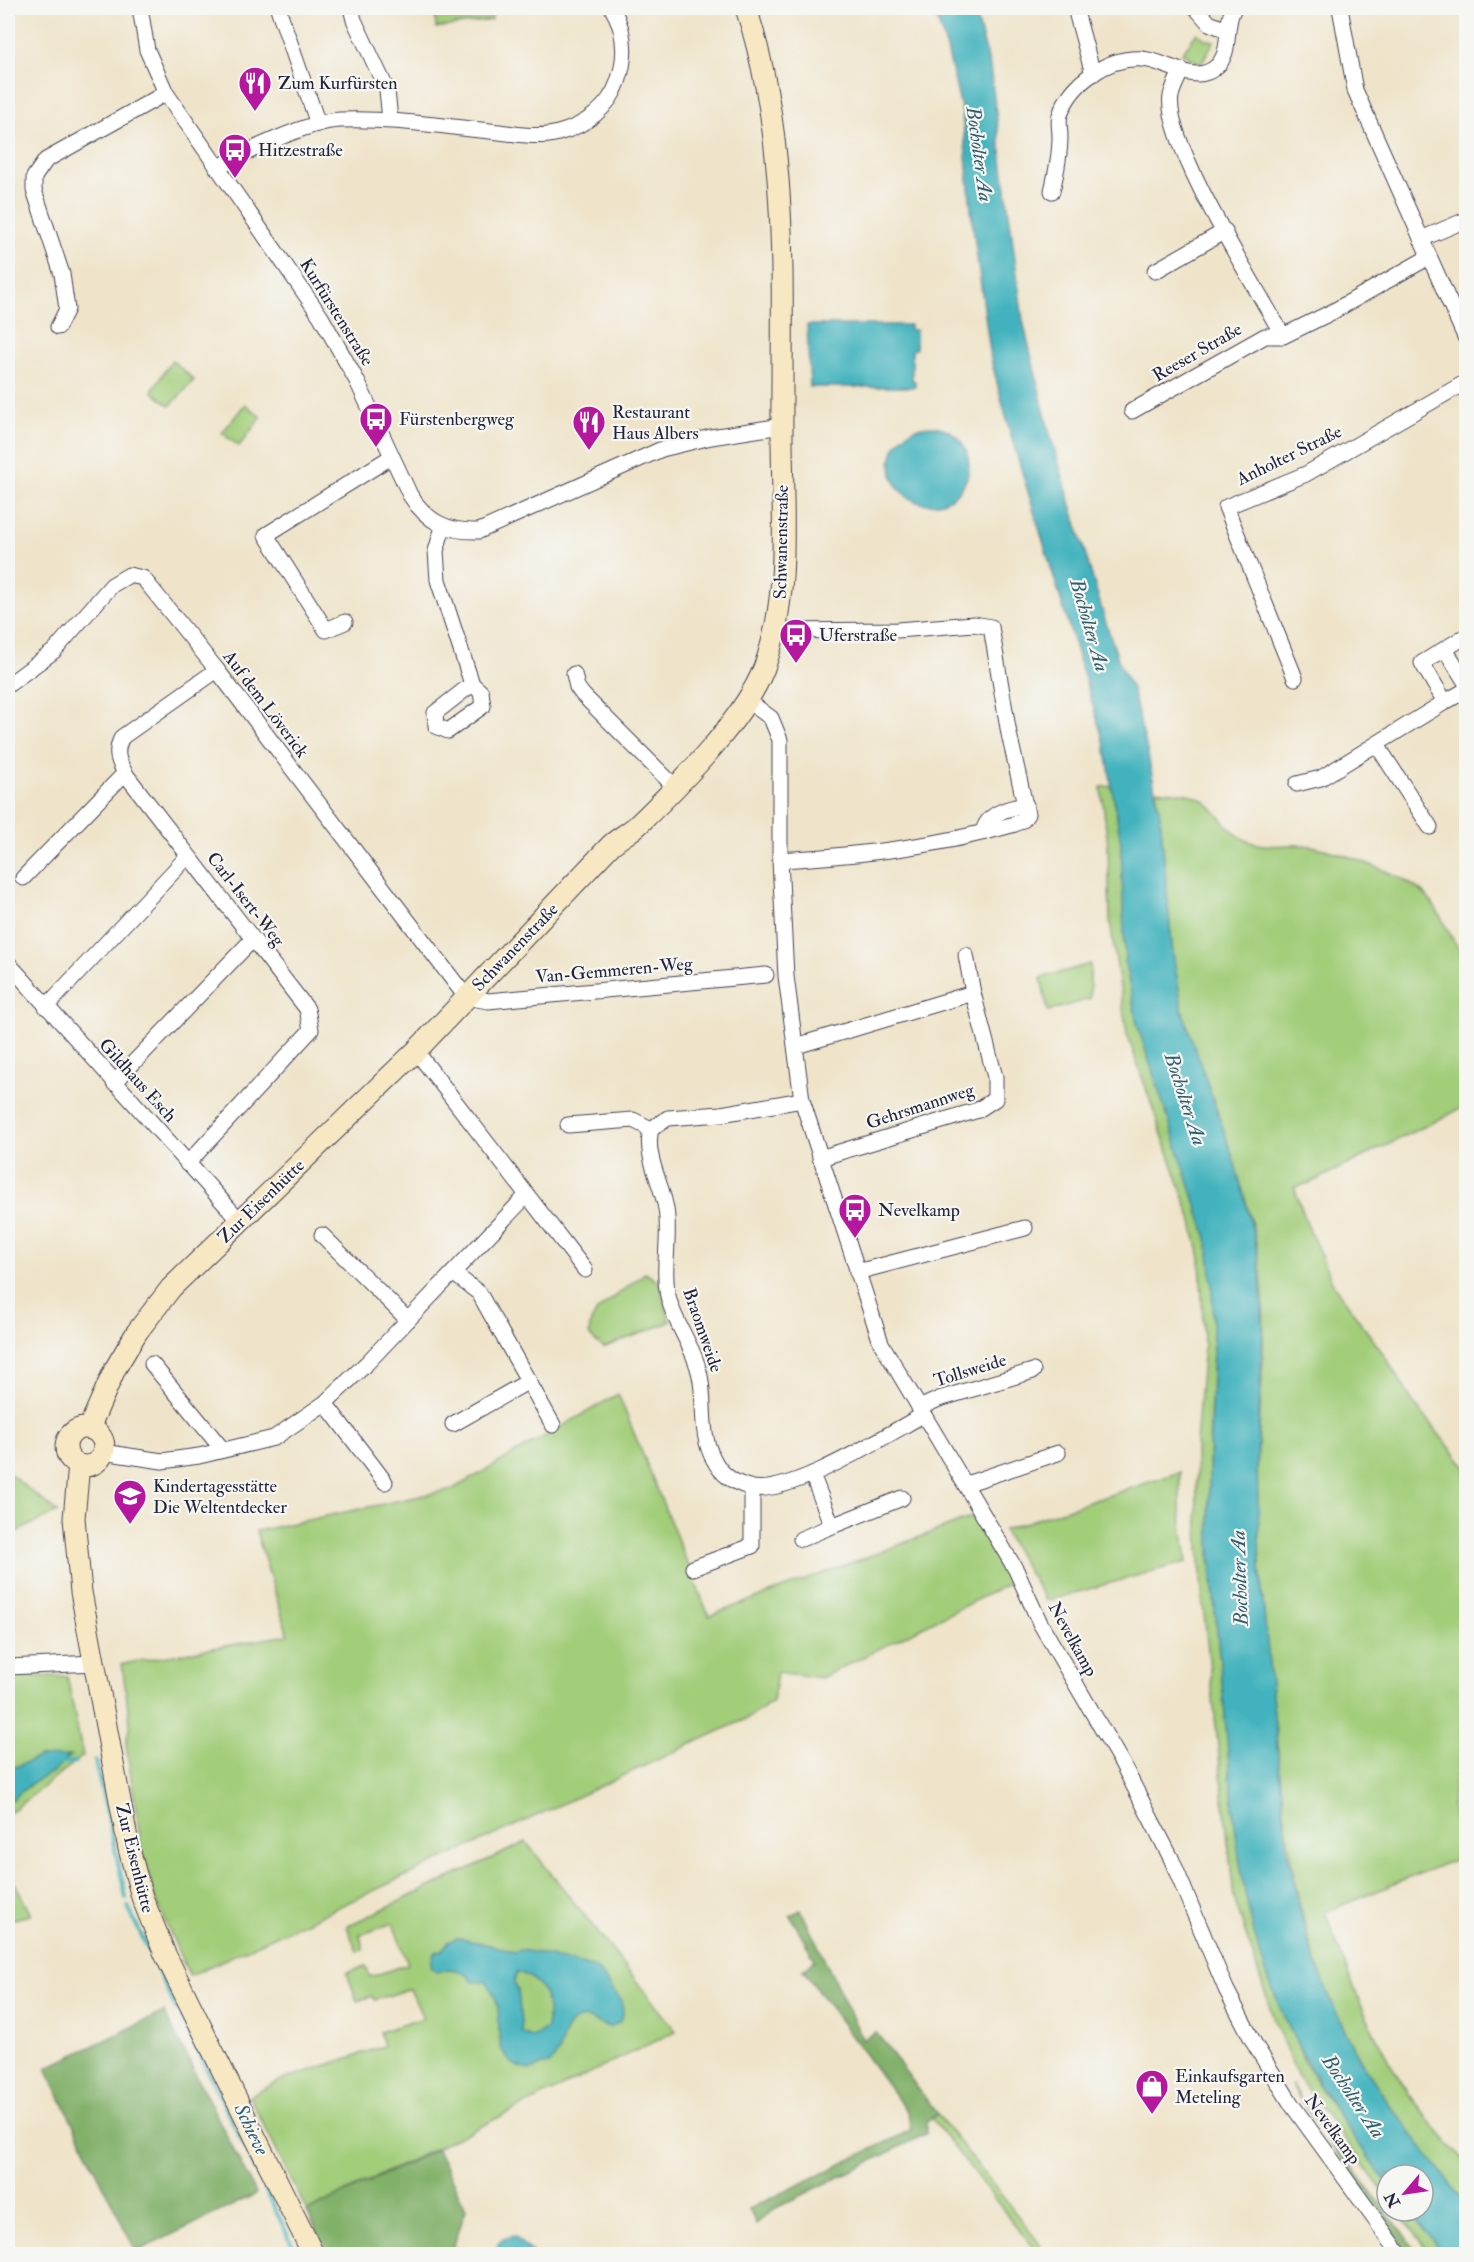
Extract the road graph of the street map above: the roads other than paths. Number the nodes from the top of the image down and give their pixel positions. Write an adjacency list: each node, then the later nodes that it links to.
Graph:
1 (140, 8): 13 (street, Kurfürstenstraße)
2 (278, 8): 15 (street)
3 (351, 8): 14 (street)
4 (612, 8): 14 (street)
5 (746, 8): 28 (street, Schwanenstraße)
6 (1075, 8): 12 (street)
7 (1196, 8): 10 (street)
8 (1234, 8): 10 (street)
9 (1340, 8): 20 (street)
10 (1227, 30): 11 (street)
11 (1182, 70): 12 (street); 19 (street)
12 (1093, 74): 17 (street)
13 (166, 93): 16 (street, Kurfürstenstraße); 23 (street)
14 (390, 120): 15 (street)
15 (318, 124): 16 (street)
16 (217, 168): 29 (street, Kurfürstenstraße)
17 (1052, 191)
18 (1467, 220): 20 (street)
19 (1225, 231): 22 (street); 24 (street)
20 (1421, 239): 21 (street)
21 (1429, 257): 24 (street, Reeser Straße); 25 (street)
22 (1155, 272)
23 (57, 327)
24 (1283, 336): 27 (street, Reeser Straße)
25 (1467, 339)
26 (1467, 382): 37 (street, Anholter Straße)
27 (1132, 411)
28 (782, 426): 30 (street, Kurfürstenstraße); 32 (street, Schwanenstraße)
29 (391, 457): 30 (street, Kurfürstenstraße); 31 (street)
30 (443, 527): 39 (street)
31 (345, 622)
32 (776, 631): 42 (street, Schwanenstraße); 50 (street)
33 (1467, 636): 34 (street)
34 (1445, 649): 38 (street); 43 (street)
35 (217, 670): 40 (street, Auf dem Löverick); 45 (street, Carl-Isert-Weg); 57 (street, Auf dem Löverick)
36 (574, 674): 47 (street)
37 (1295, 678)
38 (1467, 683)
39 (472, 684)
40 (8, 686)
41 (1467, 690): 43 (street)
42 (747, 700): 47 (street, Schwanenstraße); 50 (street, Nevelkamp)
43 (1445, 702): 44 (street)
44 (1377, 745): 46 (street); 48 (street)
45 (125, 773): 49 (street, Carl-Isert-Weg); 51 (street)
46 (1297, 784)
47 (674, 786): 57 (street, Schwanenstraße)
48 (1430, 827)
49 (188, 856): 52 (street, Carl-Isert-Weg); 58 (street)
50 (780, 860): 59 (street, Nevelkamp)
51 (23, 878)
52 (254, 939): 61 (street); 66 (street, Carl-Isert-Weg)
53 (966, 956): 56 (street, Gehrsmannweg)
54 (8, 963): 58 (street, Gildhaus Esch)
55 (766, 975): 57 (street, Van-Gemmeren-Weg)
56 (973, 993): 59 (street); 65 (street, Gehrsmannweg)
57 (466, 998): 60 (street, Zur Eisenhütte)
58 (46, 1007): 61 (street, Gildhaus Esch)
59 (796, 1046): 62 (street, Nevelkamp)
60 (416, 1051): 67 (street); 68 (street, Zur Eisenhütte)
61 (114, 1083): 66 (street, Gildhaus Esch)
62 (802, 1100): 64 (street); 65 (street, Nevelkamp)
63 (568, 1125): 64 (street)
64 (651, 1129): 90 (street, Braomweide)
65 (820, 1158): 72 (street, Nevelkamp)
66 (187, 1164): 68 (street, Gildhaus Esch)
67 (527, 1195): 71 (street); 73 (street)
68 (241, 1222): 82 (street, Zur Eisenhütte)
69 (1025, 1228): 72 (street)
70 (322, 1235): 74 (street)
71 (585, 1270)
72 (857, 1272): 79 (street, Nevelkamp)
73 (453, 1273): 74 (street); 77 (street)
74 (408, 1320): 78 (street)
75 (152, 1364): 83 (street)
76 (1033, 1371): 79 (street, Tollsweide)
77 (529, 1381): 80 (street); 81 (street)
78 (325, 1403): 83 (street); 88 (street)
79 (921, 1412): 87 (street); 89 (street, Nevelkamp)
80 (453, 1424)
81 (553, 1425)
82 (89, 1428): 84 (street); 86 (street)
83 (223, 1450): 84 (street)
84 (103, 1452): 86 (street)
85 (1058, 1453): 89 (street)
86 (79, 1465): 95 (street, Zur Eisenhütte)
87 (812, 1474): 90 (street); 92 (street)
88 (385, 1482)
89 (966, 1484): 98 (street, Nevelkamp)
90 (752, 1489): 94 (street)
91 (902, 1498): 92 (street)
92 (832, 1526): 93 (street)
93 (801, 1539)
94 (693, 1569)
95 (95, 1663): 96 (street); 97 (street, Zur Eisenhütte)
96 (8, 1667)
97 (312, 2254)
98 (1400, 2254)

